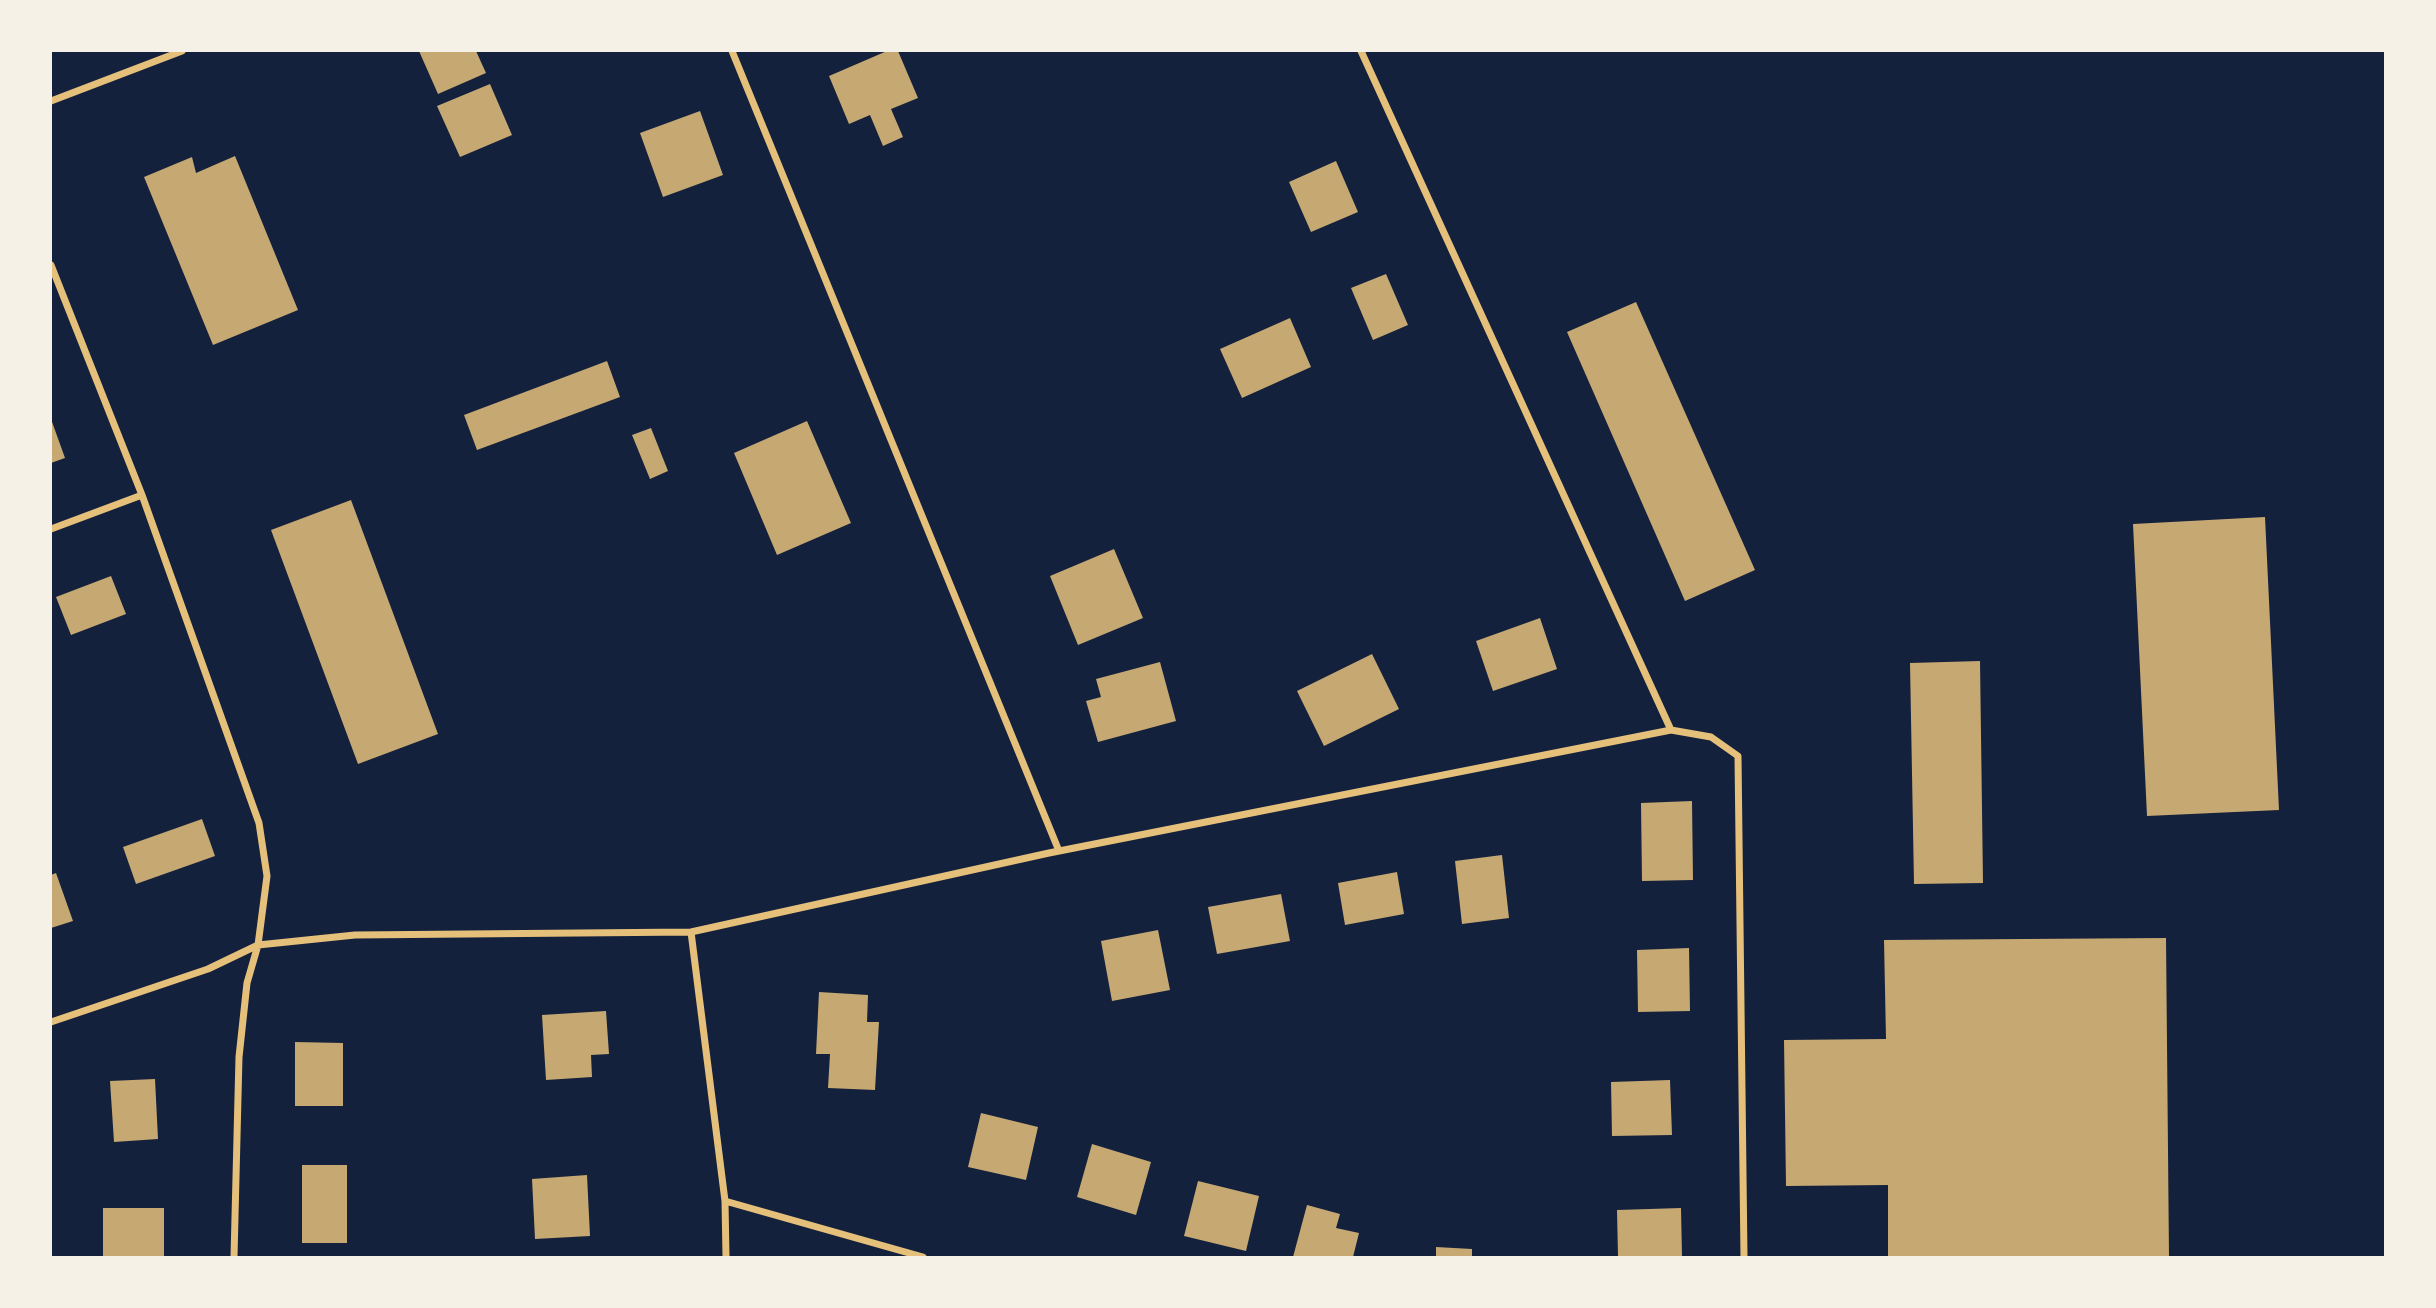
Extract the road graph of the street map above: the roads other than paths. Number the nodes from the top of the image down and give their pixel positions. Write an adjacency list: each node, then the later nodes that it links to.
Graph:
1 (181, 51): 4 (street)
2 (732, 51): 9 (street)
3 (1361, 51): 8 (street)
4 (51, 101)
5 (51, 265): 6 (street)
6 (142, 495): 7 (street); 11 (street)
7 (51, 528)
8 (1671, 730): 9 (street); 17 (street)
9 (1059, 851): 10 (street)
10 (691, 932): 11 (street); 13 (street)
11 (258, 945): 12 (street); 14 (street)
12 (51, 1022)
13 (725, 1202): 15 (street); 16 (street)
14 (234, 1257)
15 (726, 1257)
16 (923, 1257)
17 (1744, 1257)

